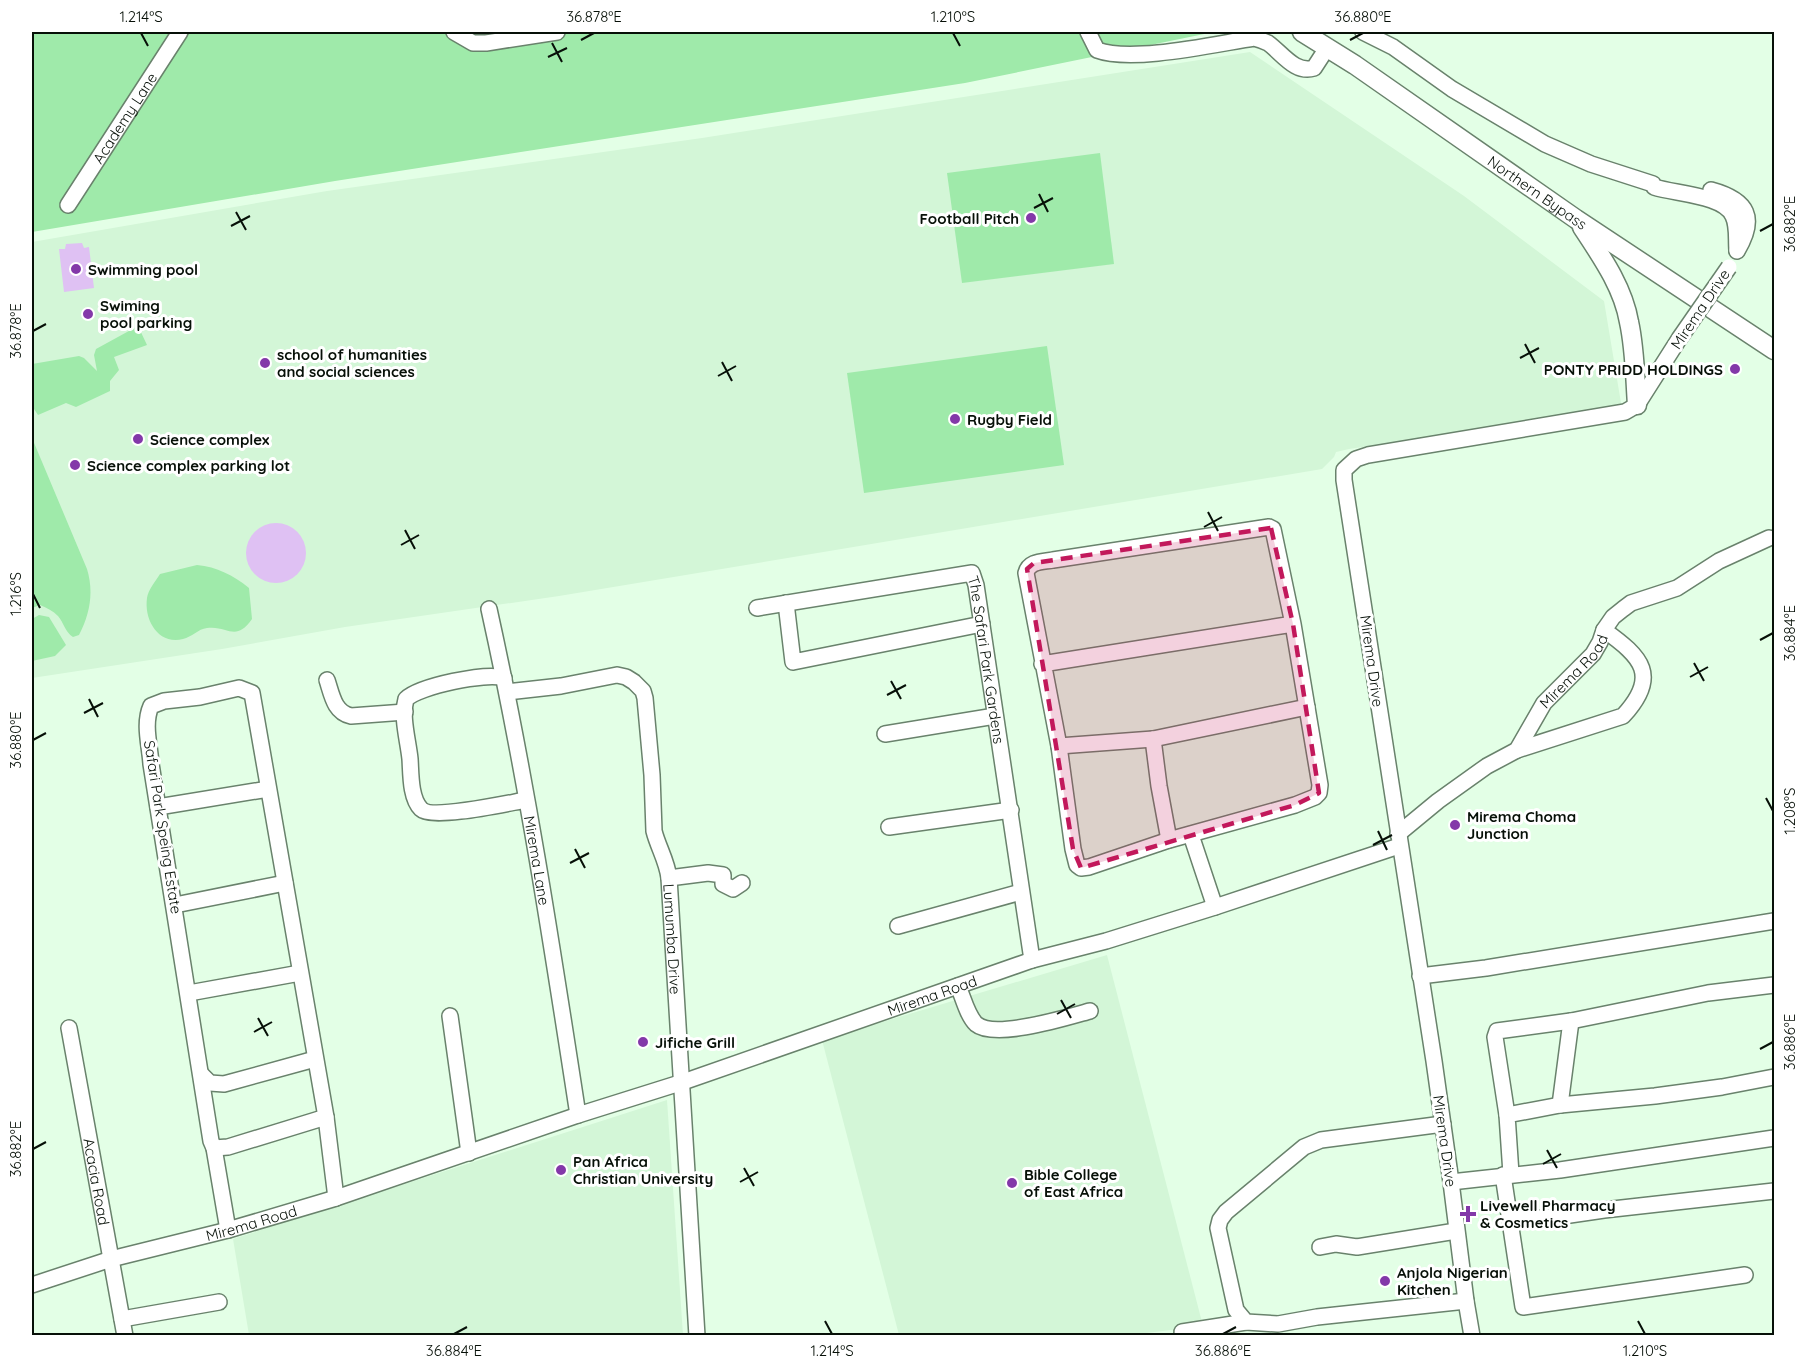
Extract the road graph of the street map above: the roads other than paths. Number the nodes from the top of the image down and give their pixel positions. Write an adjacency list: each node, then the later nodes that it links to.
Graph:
1 (180, 32): 8 (street, Academy Lane)
2 (454, 32): 3 (street)
3 (557, 32)
4 (1088, 32): 7 (street)
5 (1302, 32): 7 (main road, Northern Bypass)
6 (1363, 32): 11 (street, Mirema Drive, bridge)
7 (1327, 48): 9 (main road, Northern Bypass)
8 (68, 205)
9 (1576, 219): 10 (main road, Northern Bypass); 11 (main road)
10 (1774, 350)
11 (1637, 405): 36 (street, Mirema Drive)
12 (1769, 538): 18 (street, Mirema Road)
13 (786, 603): 14 (street, The Safari Park Gardens); 16 (street, The Safari Park Gardens); 16 (street)
14 (757, 608)
15 (489, 609): 21 (street, Mirema Lane)
16 (982, 624): 24 (street, The Safari Park Gardens)
17 (1293, 624): 19 (street); 19 (street); 22 (street)
18 (1604, 630): 28 (street, Mirema Road); 28 (street)
19 (1042, 664): 27 (street)
20 (327, 680): 23 (street)
21 (506, 685): 23 (street); 30 (street, Mirema Lane); 37 (street, Lumumba Drive)
22 (1307, 707): 26 (street); 34 (street)
23 (405, 712): 30 (street)
24 (995, 716): 25 (street); 32 (street, The Safari Park Gardens)
25 (885, 734)
26 (1153, 739): 27 (street); 35 (street)
27 (1059, 746): 35 (street)
28 (1517, 750): 36 (street, Mirema Road)
29 (268, 789): 31 (street); 31 (street, Safari Park Speing Estate); 38 (street, Safari Park Speing Estate)
30 (526, 800): 60 (street, Mirema Lane)
31 (158, 807): 41 (street, Safari Park Speing Estate)
32 (1011, 810): 33 (street); 40 (street, The Safari Park Gardens)
33 (889, 827)
34 (1191, 835): 35 (street); 42 (street)
35 (1169, 840)
36 (1399, 840): 42 (street, Mirema Road); 47 (street, Mirema Drive)
37 (669, 878): 39 (street); 58 (street, Lumumba Drive)
38 (285, 884): 41 (street); 46 (street, Safari Park Speing Estate)
39 (742, 884)
40 (1021, 892): 44 (street); 45 (street, The Safari Park Gardens)
41 (175, 904): 50 (street, Safari Park Speing Estate)
42 (1215, 907): 45 (street, Mirema Road)
43 (1774, 921): 47 (street)
44 (898, 926)
45 (1032, 960): 48 (street, Mirema Road)
46 (300, 972): 50 (street); 55 (street, Safari Park Speing Estate)
47 (1419, 976): 63 (street, Mirema Drive)
48 (958, 986): 51 (street); 58 (street, Mirema Road)
49 (1774, 986): 53 (street)
50 (189, 993): 56 (street, Safari Park Speing Estate)
51 (1090, 1011)
52 (450, 1016): 66 (street)
53 (1571, 1021): 59 (street); 61 (street)
54 (69, 1028): 75 (street, Acacia Road)
55 (315, 1059): 56 (street); 62 (street, Safari Park Speing Estate)
56 (201, 1074): 65 (street, Safari Park Speing Estate)
57 (1774, 1077): 59 (street)
58 (683, 1082): 60 (street, Mirema Road); 84 (street, Lumumba Drive)
59 (1560, 1105): 61 (street)
60 (578, 1115): 66 (street, Mirema Road)
61 (1507, 1115): 67 (street)
62 (326, 1117): 65 (street); 70 (street, Safari Park Speing Estate)
63 (1443, 1124): 68 (street, Mirema Drive); 81 (street)
64 (1774, 1138): 67 (street)
65 (214, 1148): 72 (street, Safari Park Speing Estate)
66 (469, 1153): 70 (street, Mirema Road)
67 (1507, 1175): 68 (street); 71 (street)
68 (1451, 1182): 73 (street, Mirema Drive)
69 (1774, 1191): 71 (street)
70 (336, 1198): 72 (street, Mirema Road)
71 (1510, 1220): 76 (street)
72 (228, 1230): 75 (street, Mirema Road)
73 (1456, 1231): 74 (street); 78 (street, Mirema Drive)
74 (1320, 1247)
75 (111, 1259): 77 (street, Mirema Road); 80 (street, Acacia Road)
76 (1745, 1275)
77 (32, 1285)
78 (1466, 1301): 81 (street); 85 (street, Mirema Drive)
79 (219, 1302): 80 (street)
80 (122, 1319): 83 (street, Acacia Road)
81 (1246, 1322): 82 (street)
82 (1182, 1332)
83 (125, 1335)
84 (697, 1335)
85 (1473, 1335)

